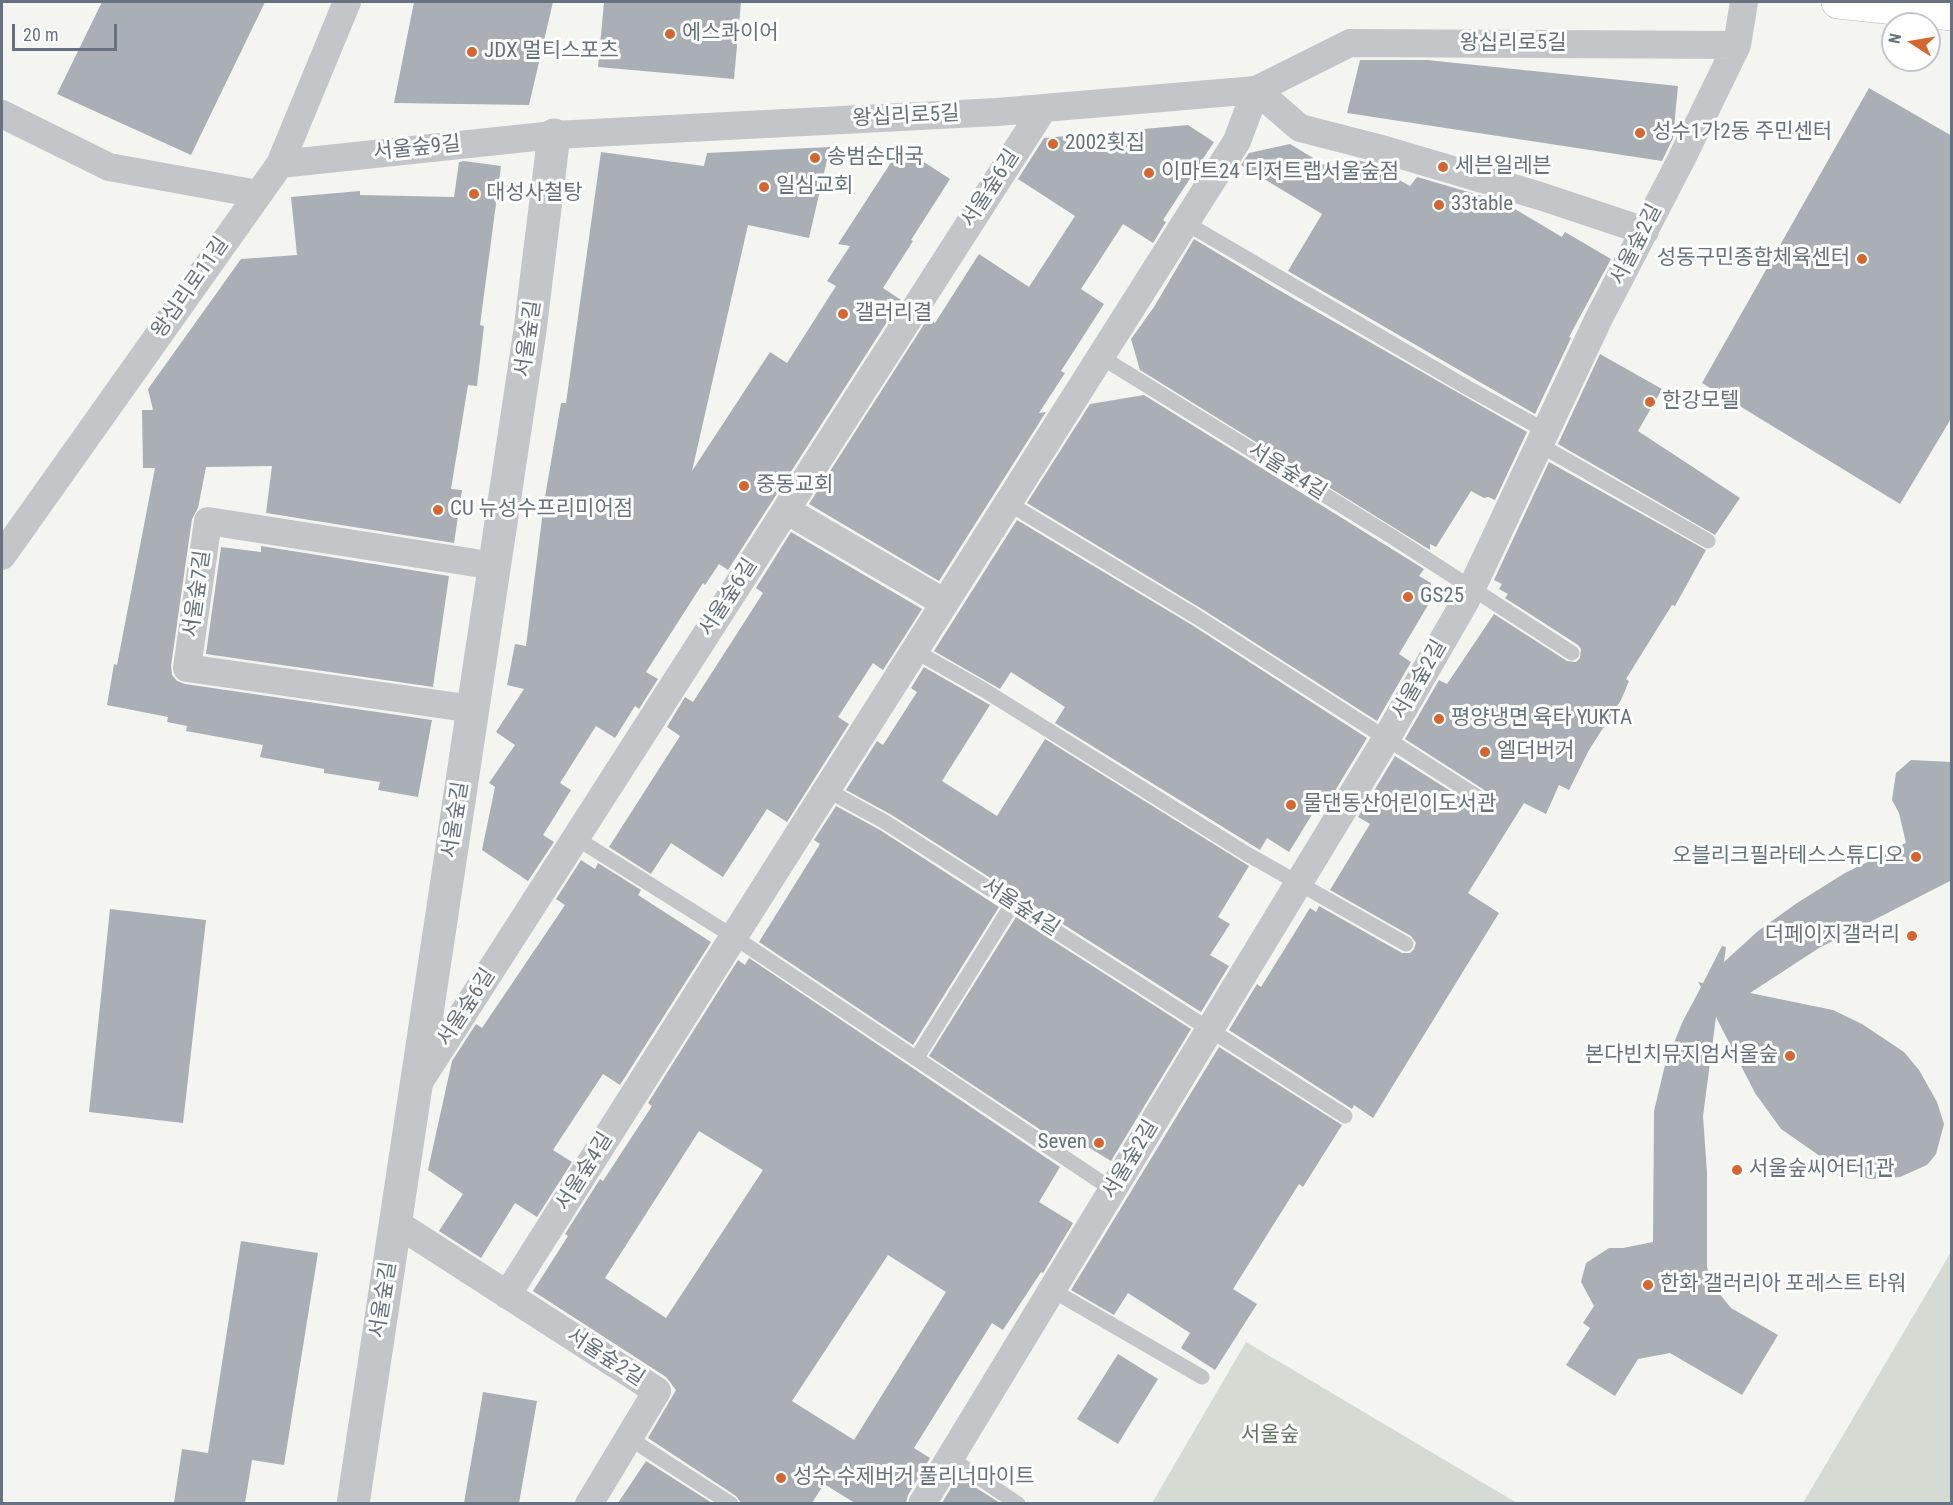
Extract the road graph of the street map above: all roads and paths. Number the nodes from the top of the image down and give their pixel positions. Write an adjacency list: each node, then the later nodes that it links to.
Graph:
1 (347, 2): 10 (street, 왕십리로11길)
2 (1744, 2): 5 (street)
3 (1838, 2): 4 (main road)
4 (1952, 14)
5 (1737, 45): 6 (street, 왕십리로5길); 13 (street, 서울숲2길)
6 (1256, 90): 7 (street, 왕십리로5길); 12 (street, 서울숲4길); 13 (street)
7 (1043, 109): 9 (street, 왕십리로5길); 17 (street, 서울숲6길)
8 (2, 114): 11 (street)
9 (554, 135): 10 (street, 서울숲9길); 20 (street, 서울숲길)
10 (280, 164): 11 (street, 왕십리로11길)
11 (258, 194): 19 (street, 왕십리로11길)
12 (1186, 223): 14 (street, 서울숲4길); 15 (lane)
13 (1645, 231): 15 (street, 서울숲2길)
14 (1101, 357): 16 (street, 서울숲4길); 21 (lane, 서울숲4길)
15 (1543, 438): 18 (lane); 21 (street, 서울숲2길)
16 (1008, 503): 22 (street, 서울숲4길); 26 (lane)
17 (786, 510): 22 (street); 29 (street, 서울숲6길)
18 (1708, 541)
19 (2, 556)
20 (495, 566): 25 (street, 서울숲길); 25 (street, 서울숲7길)
21 (1472, 589): 24 (lane); 26 (street, 서울숲2길)
22 (945, 603): 23 (street, 서울숲4길)
23 (915, 651): 27 (street, 서울숲4길); 30 (lane)
24 (1572, 653)
25 (473, 710): 36 (street, 서울숲길)
26 (1386, 739): 28 (lane, 서울숲2길); 30 (street, 서울숲2길)
27 (827, 790): 31 (lane, 서울숲4길); 32 (street, 서울숲4길)
28 (1484, 801)
29 (576, 838): 32 (lane); 36 (street, 서울숲6길)
30 (1298, 884): 33 (lane); 34 (street, 서울숲2길)
31 (1012, 903): 34 (lane, 서울숲4길); 35 (lane)
32 (734, 937): 35 (lane); 41 (street, 서울숲4길)
33 (1406, 944)
34 (1210, 1030): 37 (lane); 38 (street, 서울숲2길)
35 (916, 1059): 38 (lane)
36 (416, 1088): 39 (street, 서울숲길)
37 (1345, 1116)
38 (1113, 1190): 40 (street, 서울숲2길)
39 (396, 1222): 41 (street); 45 (street, 서울숲길)
40 (1052, 1290): 42 (lane); 44 (street, 서울숲2길)
41 (507, 1295): 43 (street, 서울숲2길)
42 (1202, 1377)
43 (628, 1438): 46 (street, 서울숲2길); 47 (lane)
44 (950, 1458): 48 (street, 서울숲2길); 49 (lane)
45 (353, 1503)
46 (589, 1503)
47 (731, 1503)
48 (922, 1503)
49 (1018, 1503)

